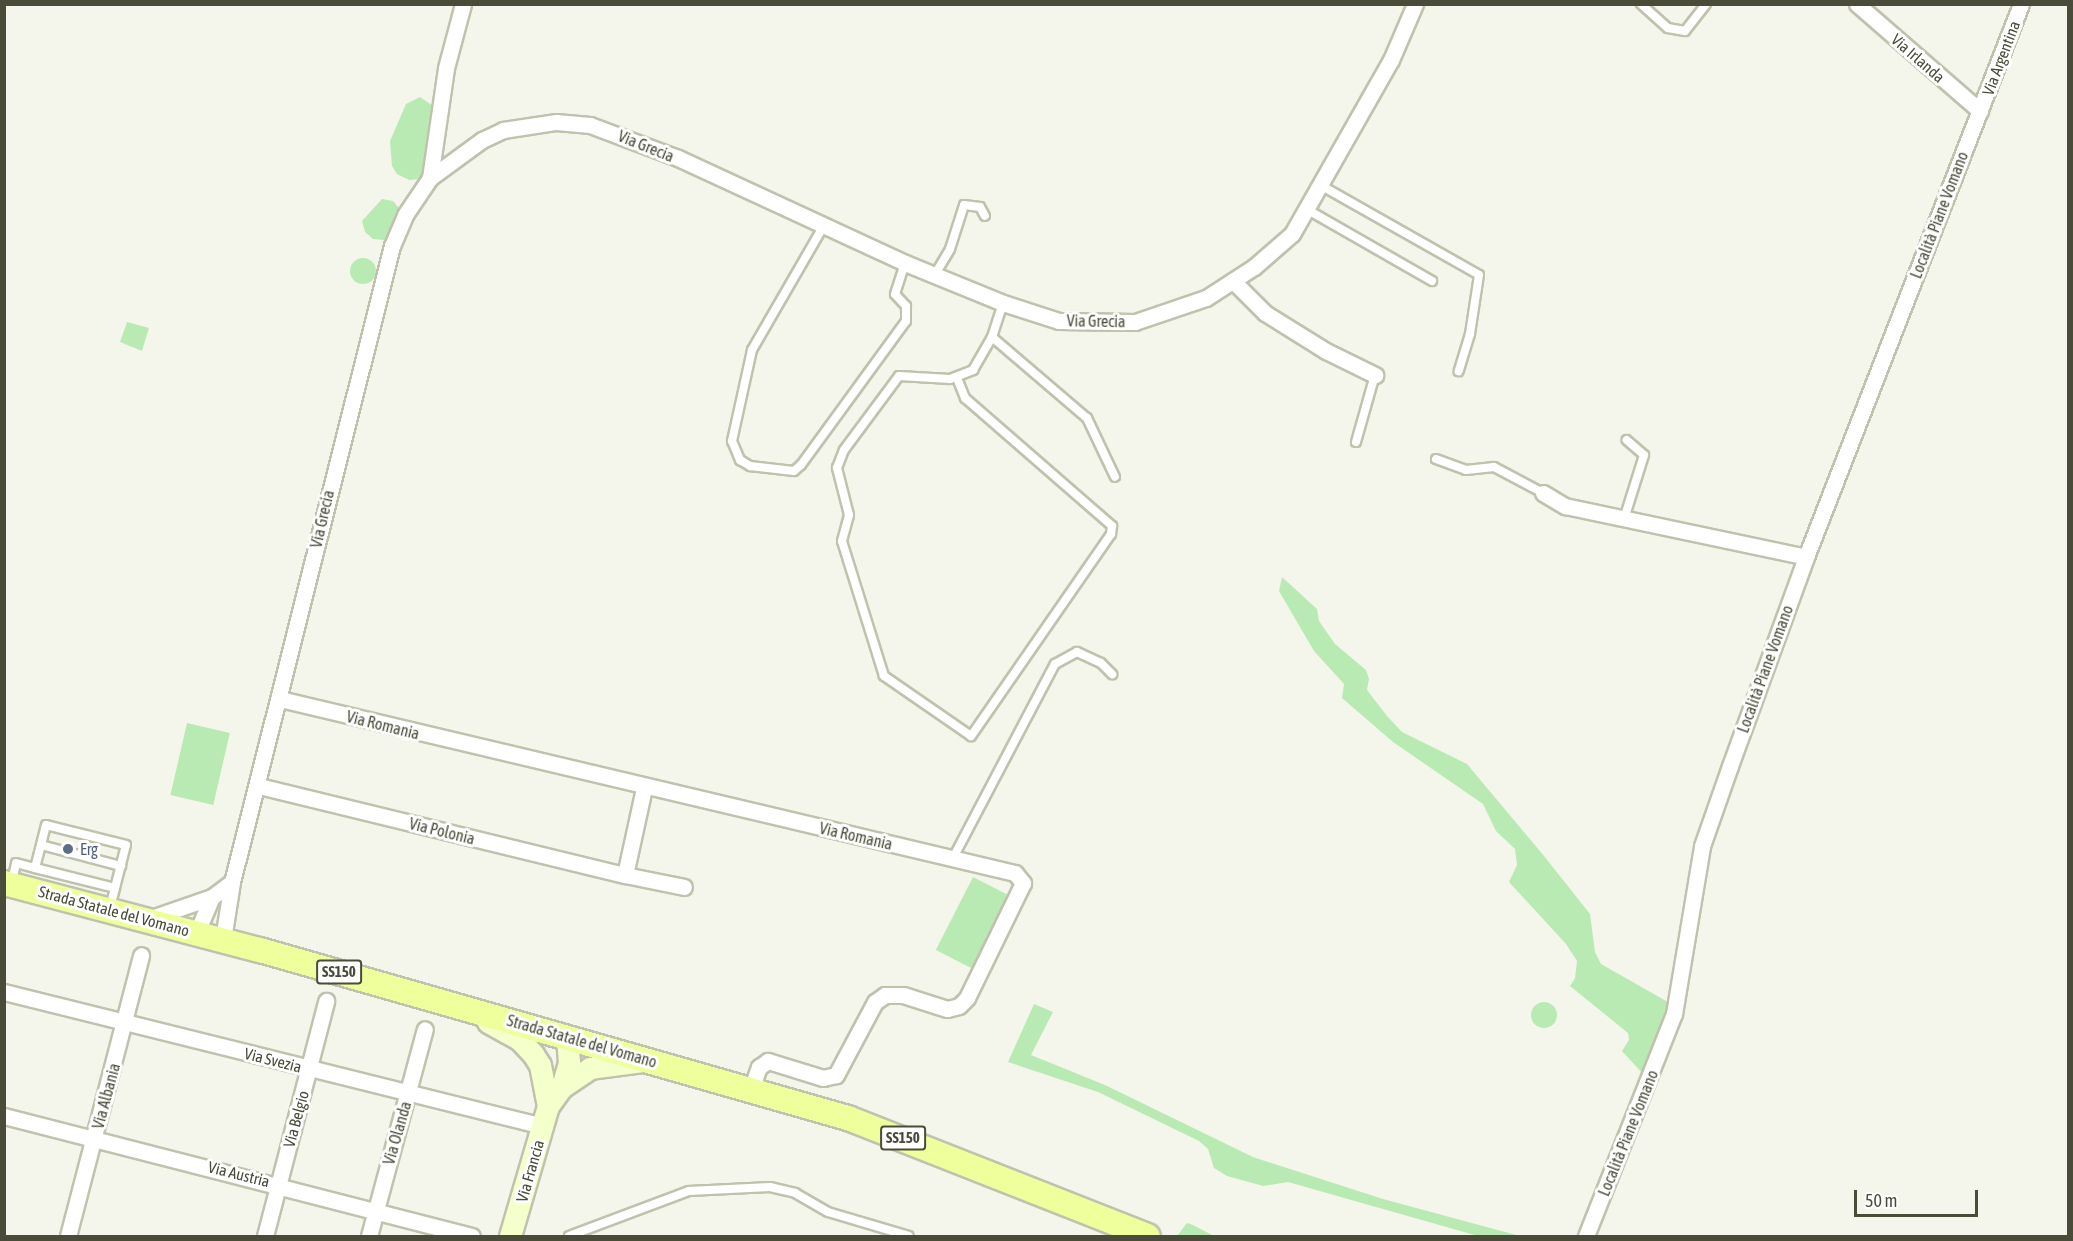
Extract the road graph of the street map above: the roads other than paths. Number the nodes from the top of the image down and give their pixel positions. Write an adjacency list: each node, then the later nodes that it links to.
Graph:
1 (463, 4): 8 (street)
2 (1415, 4): 9 (street, Via Grecia)
3 (1641, 4): 4 (lane)
4 (1707, 4)
5 (1857, 4): 7 (street, Via Irlanda)
6 (2021, 4): 7 (street, Via Argentina)
7 (1980, 111): 28 (street, Località Piane Vomano)
8 (430, 178): 12 (street, Via Grecia); 30 (street, Via Grecia)
9 (1322, 186): 10 (street, Via Grecia); 19 (lane)
10 (1308, 210): 15 (street, Via Grecia); 16 (lane)
11 (985, 216): 14 (lane)
12 (823, 227): 13 (street, Via Grecia); 13 (lane)
13 (905, 263): 14 (street, Via Grecia)
14 (934, 276): 17 (street, Via Grecia)
15 (1233, 281): 17 (street, Via Grecia); 20 (street)
16 (1432, 281)
17 (1003, 303): 18 (lane)
18 (992, 337): 21 (lane); 25 (lane)
19 (1459, 371)
20 (1375, 375): 23 (lane)
21 (957, 378): 21 (lane)
22 (1627, 440): 27 (lane)
23 (1356, 442)
24 (1436, 459): 26 (lane)
25 (1115, 477)
26 (1543, 493): 27 (street)
27 (1624, 519): 28 (street)
28 (1806, 557): 71 (street, Località Piane Vomano)
29 (1112, 674): 34 (lane)
30 (280, 699): 31 (street, Via Grecia); 32 (street, Via Romania)
31 (260, 786): 37 (street, Via Polonia); 38 (street, Via Grecia)
32 (644, 788): 34 (street, Via Romania); 37 (street)
33 (40, 845): 35 (lane); 35 (lane); 36 (lane)
34 (954, 858): 56 (street, Via Romania)
35 (121, 866): 42 (lane)
36 (35, 868): 39 (lane); 42 (lane)
37 (626, 875): 40 (street, Via Polonia)
38 (232, 882): 41 (street); 45 (street, Via Grecia)
39 (8, 883): 42 (main road, Strada Statale del Vomano / SS150)
40 (684, 887)
41 (212, 897): 43 (street); 44 (street)
42 (112, 898): 43 (main road, Strada Statale del Vomano / SS150)
43 (148, 919): 44 (main road, Strada Statale del Vomano / SS150)
44 (197, 932): 45 (main road, Strada Statale del Vomano / SS150)
45 (223, 939): 49 (main road, Strada Statale del Vomano / SS150)
46 (141, 955): 50 (street, Via Albania)
47 (4, 992): 50 (street, Via Svezia)
48 (326, 1001): 54 (street, Via Belgio)
49 (455, 1005): 52 (main road, Strada Statale del Vomano / SS150); 55 (main road)
50 (125, 1022): 54 (street, Via Svezia); 60 (street, Via Albania)
51 (425, 1029): 57 (street, Via Olanda)
52 (567, 1037): 53 (main road, Strada Statale del Vomano / SS150); 55 (main road, Via Francia)
53 (651, 1060): 55 (main road, Via Francia); 56 (main road, Strada Statale del Vomano / SS150)
54 (310, 1069): 57 (street, Via Svezia); 61 (street, Via Belgio)
55 (553, 1083): 59 (main road, Via Francia)
56 (750, 1089): 70 (main road, Strada Statale del Vomano / SS150)
57 (408, 1094): 59 (street, Via Svezia); 62 (street, Via Olanda)
58 (4, 1116): 60 (street, Via Austria)
59 (543, 1126): 67 (main road, Via Francia)
60 (95, 1138): 61 (street, Via Austria); 63 (street, Via Albania)
61 (279, 1184): 62 (street, Via Austria); 64 (street, Via Belgio)
62 (375, 1210): 65 (street, Via Olanda); 66 (street, Via Austria)
63 (68, 1236)
64 (265, 1236)
65 (369, 1236)
66 (472, 1236)
67 (510, 1236)
68 (569, 1236): 69 (lane)
69 (909, 1236)
70 (1148, 1236)
71 (1586, 1236)

